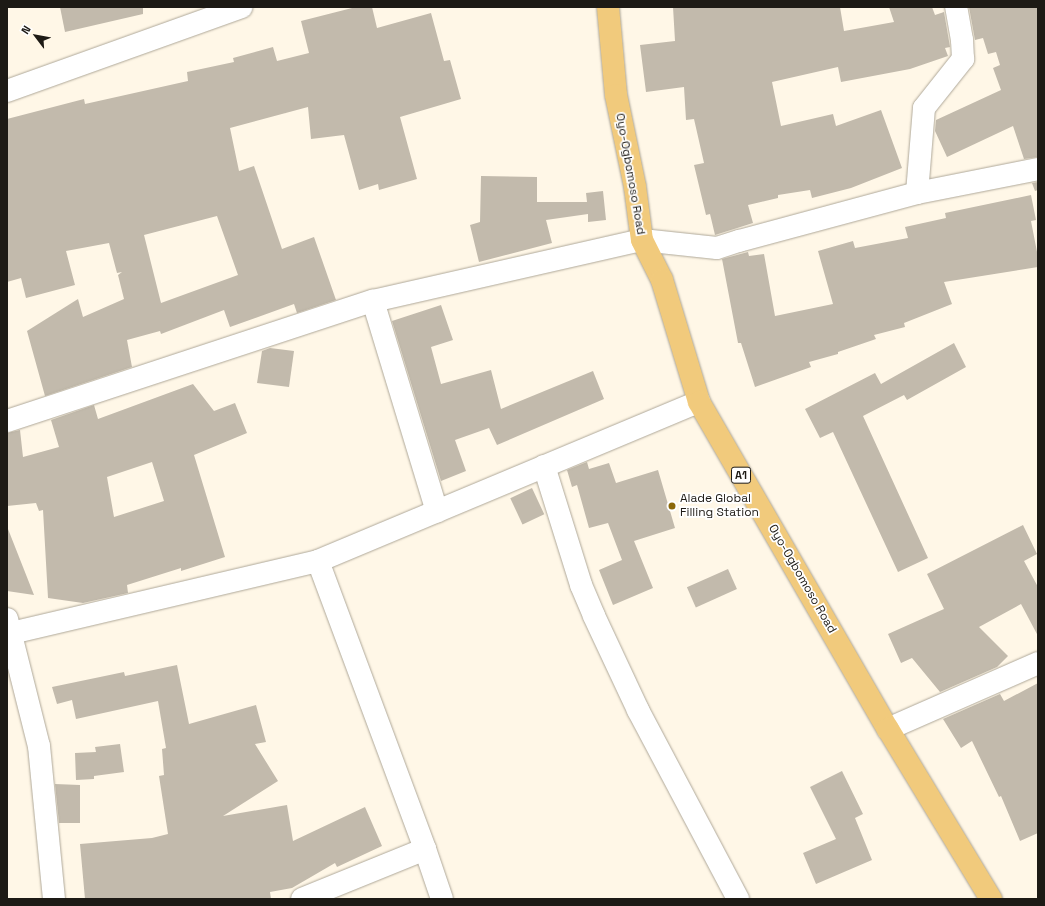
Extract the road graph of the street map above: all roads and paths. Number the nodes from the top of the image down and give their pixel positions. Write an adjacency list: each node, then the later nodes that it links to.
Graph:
1 (241, 7): 4 (street)
2 (608, 7): 7 (highway, Oyo-Ogbomoso Road / A1)
3 (956, 7): 6 (street)
4 (7, 91)
5 (1038, 169): 6 (street)
6 (917, 193): 7 (street)
7 (642, 240): 8 (street); 9 (highway, Oyo-Ogbomoso Road / A1)
8 (373, 300): 10 (street); 12 (street)
9 (698, 402): 11 (street); 16 (highway, Oyo-Ogbomoso Road / A1)
10 (7, 422)
11 (544, 466): 12 (street); 21 (street)
12 (437, 512): 13 (street)
13 (318, 561): 14 (street); 17 (street)
14 (8, 629): 18 (street)
15 (1038, 663): 16 (street)
16 (888, 729): 22 (highway, Oyo-Ogbomoso Road / A1)
17 (425, 849): 19 (street); 20 (street)
18 (54, 899)
19 (302, 899)
20 (442, 899)
21 (738, 899)
22 (991, 899)

